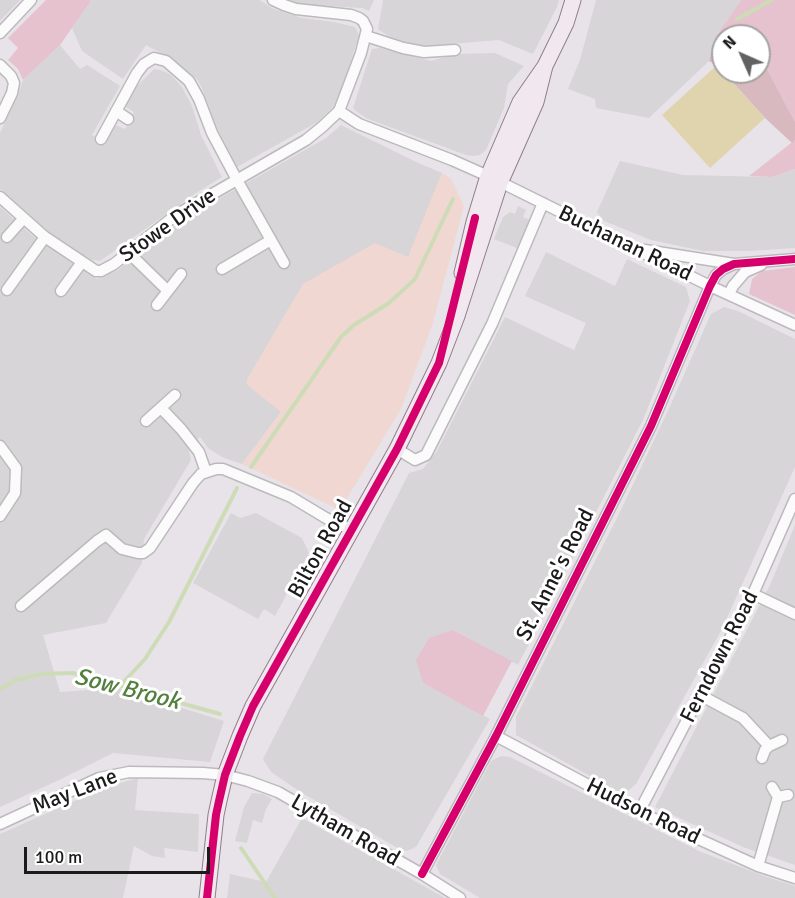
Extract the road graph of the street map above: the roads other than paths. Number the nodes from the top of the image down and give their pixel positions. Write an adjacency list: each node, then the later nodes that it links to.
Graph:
1 (31, 0): 4 (street)
2 (273, 0): 5 (street)
3 (573, 0): 8 (main road, Bilton Road)
4 (0, 33)
5 (366, 36): 6 (street); 10 (street)
6 (455, 50)
7 (0, 65): 11 (street)
8 (544, 66): 15 (main road, Bilton Road); 15 (main road, Bilton Road)
9 (116, 111): 12 (street); 13 (street); 14 (street)
10 (339, 111): 14 (street, Stowe Drive); 15 (street, Buchanan Road)
11 (0, 118)
12 (129, 119)
13 (101, 139)
14 (237, 180): 21 (street); 23 (street, Stowe Drive)
15 (494, 180): 17 (street, Buchanan Road); 42 (main road, Bilton Road)
16 (0, 197): 18 (street, Stowe Drive)
17 (543, 204): 22 (street, Buchanan Road); 42 (street)
18 (23, 219): 19 (street); 20 (street, Stowe Drive)
19 (8, 237)
20 (45, 237): 25 (street, Stowe Drive); 32 (street)
21 (271, 240): 26 (street); 29 (street)
22 (636, 248): 28 (street); 31 (street, Buchanan Road)
23 (128, 252): 25 (street, Stowe Drive); 33 (street)
24 (795, 259): 27 (street)
25 (82, 262): 34 (street)
26 (284, 262)
27 (767, 262): 28 (street); 35 (street)
28 (734, 264): 31 (street)
29 (222, 269)
30 (181, 274): 33 (street)
31 (710, 286): 35 (street, Buchanan Road); 51 (street, St. Anne's Road)
32 (7, 290)
33 (167, 290): 36 (street)
34 (61, 291)
35 (729, 294): 37 (street, Buchanan Road)
36 (157, 305)
37 (795, 325)
38 (176, 395): 39 (street)
39 (161, 408): 40 (street); 43 (street)
40 (146, 421)
41 (0, 446): 45 (street)
42 (397, 449): 46 (main road, Bilton Road)
43 (206, 472): 46 (street); 48 (street)
44 (795, 499): 47 (street, Ferndown Road)
45 (0, 516)
46 (352, 530): 55 (main road, Bilton Road)
47 (753, 594): 49 (street); 50 (street, Ferndown Road)
48 (21, 606)
49 (795, 614)
50 (700, 695): 53 (street); 57 (street, Ferndown Road)
51 (496, 736): 57 (street, Hudson Road); 60 (street, St. Anne's Road)
52 (782, 740): 53 (street)
53 (769, 746): 54 (street)
54 (762, 758)
55 (225, 775): 58 (street, May Lane); 60 (street, Lytham Road); 62 (main road, Bilton Road)
56 (772, 787): 59 (street)
57 (639, 812): 59 (street, Hudson Road)
58 (0, 824)
59 (758, 866): 61 (street, Hudson Road)
60 (422, 874): 63 (street, Lytham Road)
61 (795, 878)
62 (207, 898)
63 (460, 898)

